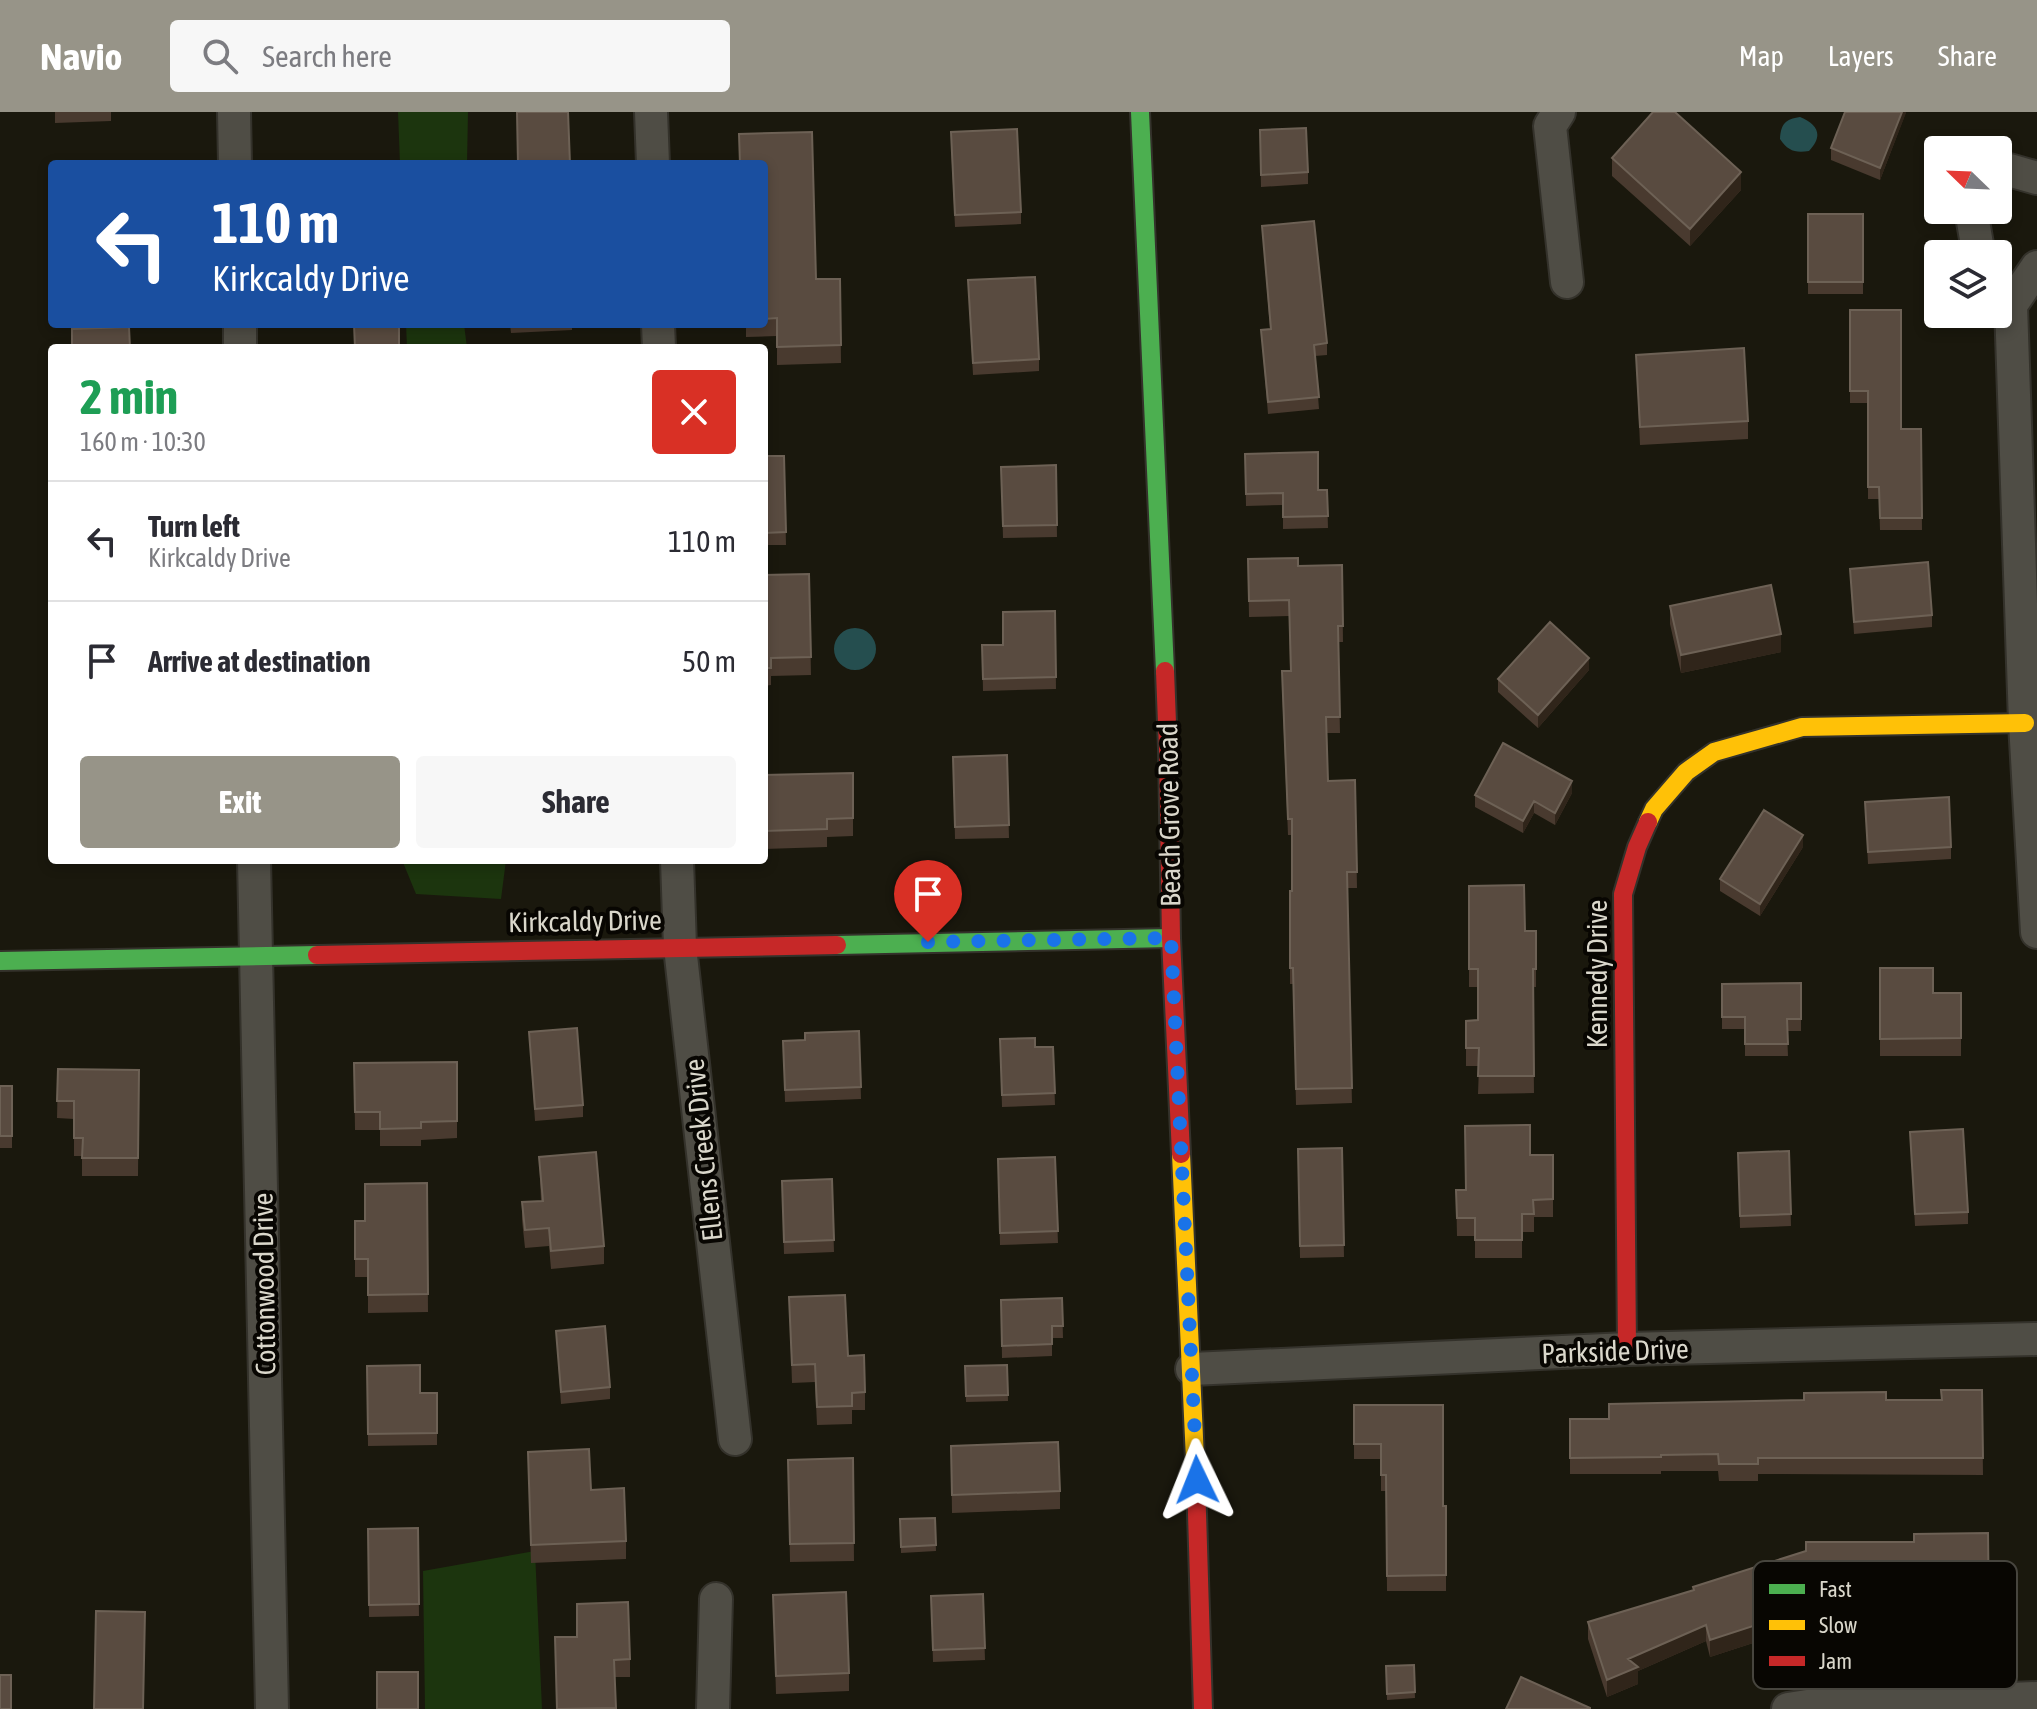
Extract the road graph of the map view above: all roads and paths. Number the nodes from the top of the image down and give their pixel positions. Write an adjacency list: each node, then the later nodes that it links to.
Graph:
1 (234, 112): 5 (street)
2 (651, 112): 6 (street)
3 (1140, 112): 17 (street, Beach Grove Road)
4 (1559, 112): 10 (street)
5 (235, 160)
6 (653, 160)
7 (2012, 171): 8 (street)
8 (2037, 178)
9 (2037, 267): 11 (street)
10 (1567, 282)
11 (2012, 288)
12 (2007, 328): 13 (street)
13 (2025, 723): 16 (street); 22 (street, Kennedy Drive)
14 (254, 864): 19 (street, Cottonwood Drive)
15 (677, 864): 18 (street, Ellens Creek Drive)
16 (2037, 932)
17 (1171, 938): 18 (street, Kirkcaldy Drive); 23 (street, Beach Grove Road)
18 (680, 947): 19 (street, Kirkcaldy Drive); 24 (street, Ellens Creek Drive)
19 (257, 956): 20 (street, Kirkcaldy Drive); 27 (street, Cottonwood Drive)
20 (0, 961)
21 (2037, 1339): 22 (street, Parkside Drive)
22 (1627, 1349): 23 (street, Parkside Drive)
23 (1192, 1369): 29 (street, Beach Grove Road)
24 (735, 1439)
25 (716, 1599): 28 (street)
26 (2037, 1698): 30 (street)
27 (272, 1709)
28 (713, 1709)
29 (1203, 1709)
30 (1788, 1709)

